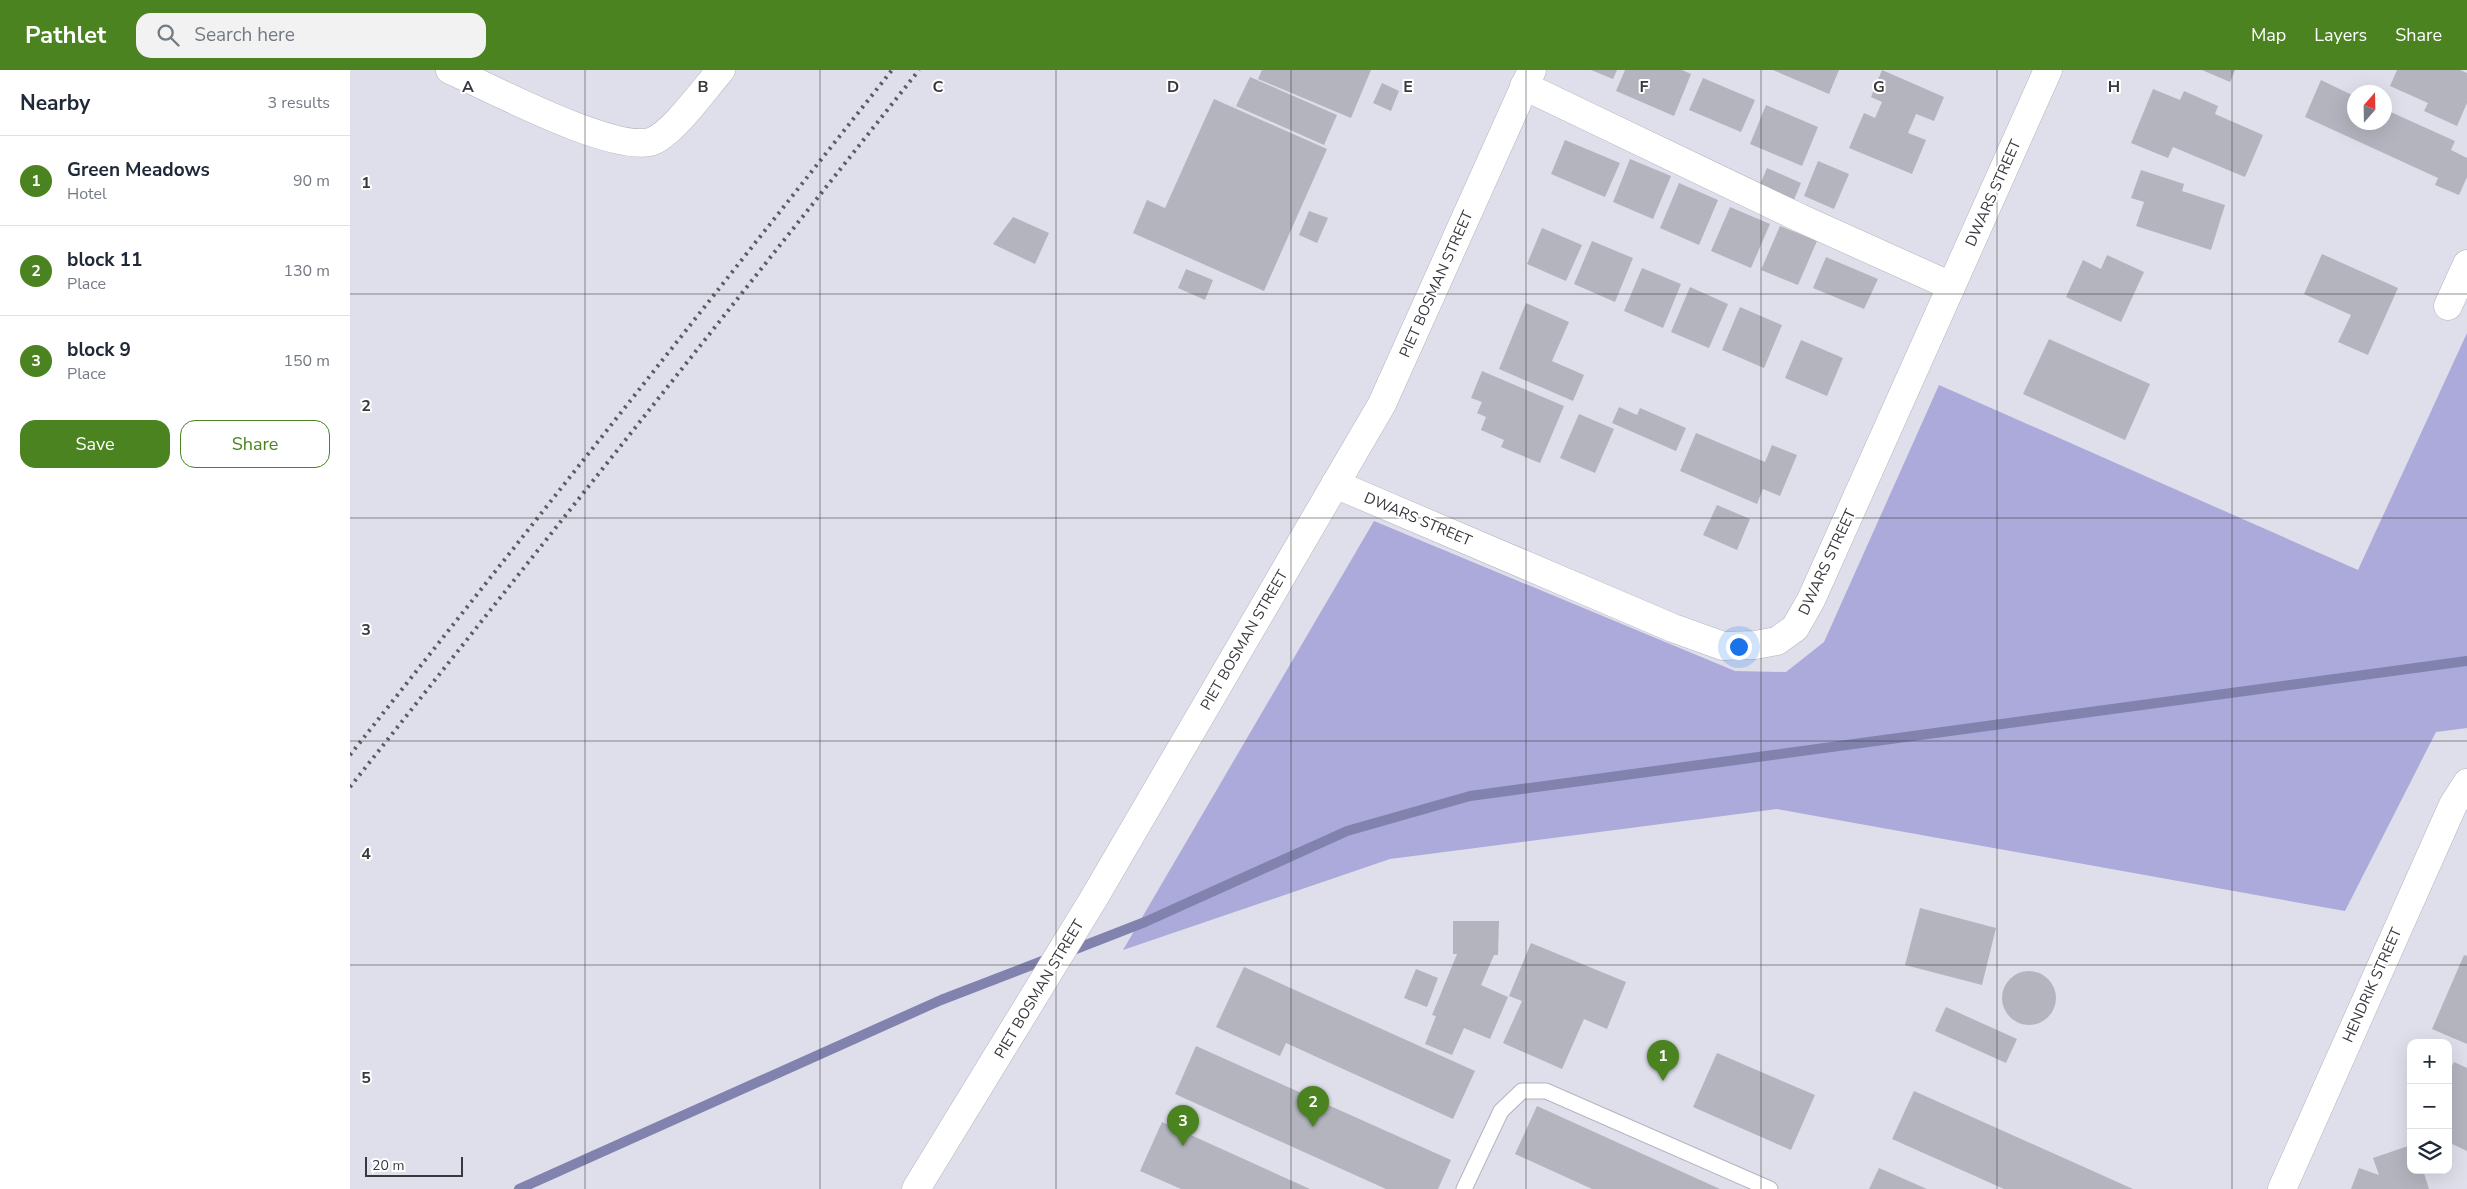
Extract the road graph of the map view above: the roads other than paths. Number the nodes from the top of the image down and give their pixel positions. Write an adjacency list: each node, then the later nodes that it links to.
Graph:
1 (450, 70): 2 (street)
2 (721, 70)
3 (2048, 70): 6 (street, DWARS STREET)
4 (1528, 78): 6 (street); 8 (street, PIET BOSMAN STREET)
5 (2467, 264): 7 (street)
6 (1951, 286): 8 (street, DWARS STREET)
7 (2448, 306)
8 (1336, 484): 10 (street, PIET BOSMAN STREET)
9 (2467, 783): 13 (street, HENDRIK STREET)
10 (916, 1189)
11 (1464, 1189): 12 (lane)
12 (1770, 1189)
13 (2282, 1189)

